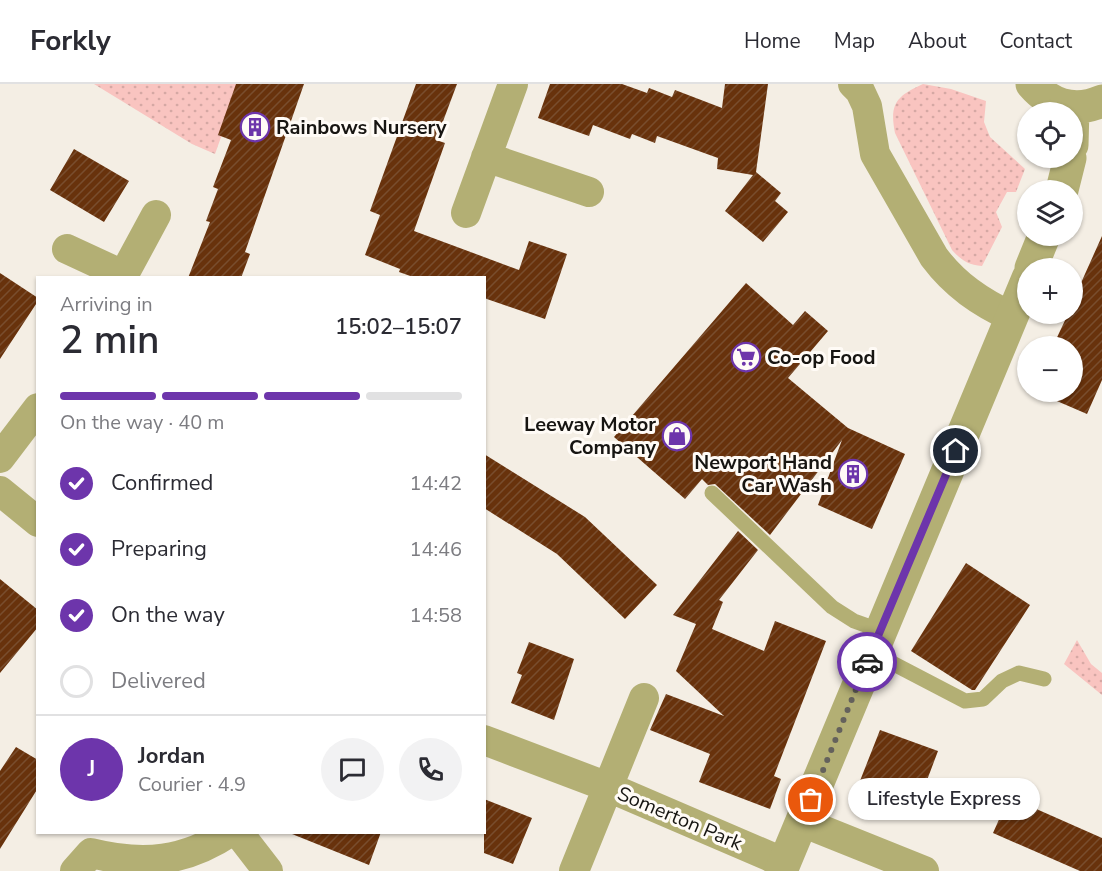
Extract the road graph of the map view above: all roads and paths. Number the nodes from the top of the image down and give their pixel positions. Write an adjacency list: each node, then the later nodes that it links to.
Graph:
1 (513, 84): 5 (street)
2 (853, 84): 12 (street)
3 (1032, 84): 4 (street)
4 (1088, 105)
5 (486, 156): 6 (street); 7 (street)
6 (590, 192)
7 (466, 213)
8 (156, 215): 10 (street)
9 (67, 249): 10 (street)
10 (122, 276)
11 (1017, 305): 12 (street)
12 (1012, 317): 18 (street)
13 (36, 411): 14 (street)
14 (0, 458)
15 (0, 490): 17 (street)
16 (712, 493): 18 (lane)
17 (36, 520)
18 (876, 641): 19 (lane); 23 (street)
19 (1044, 679)
20 (644, 698): 22 (street, Somerton Park)
21 (486, 741): 22 (street, Somerton Park)
22 (608, 787): 27 (street, Somerton Park); 29 (street, Somerton Park)
23 (802, 822): 27 (street); 30 (street)
24 (227, 834): 26 (street)
25 (240, 834): 28 (street)
26 (87, 852)
27 (783, 867)
28 (268, 871)
29 (574, 871)
30 (924, 871)

